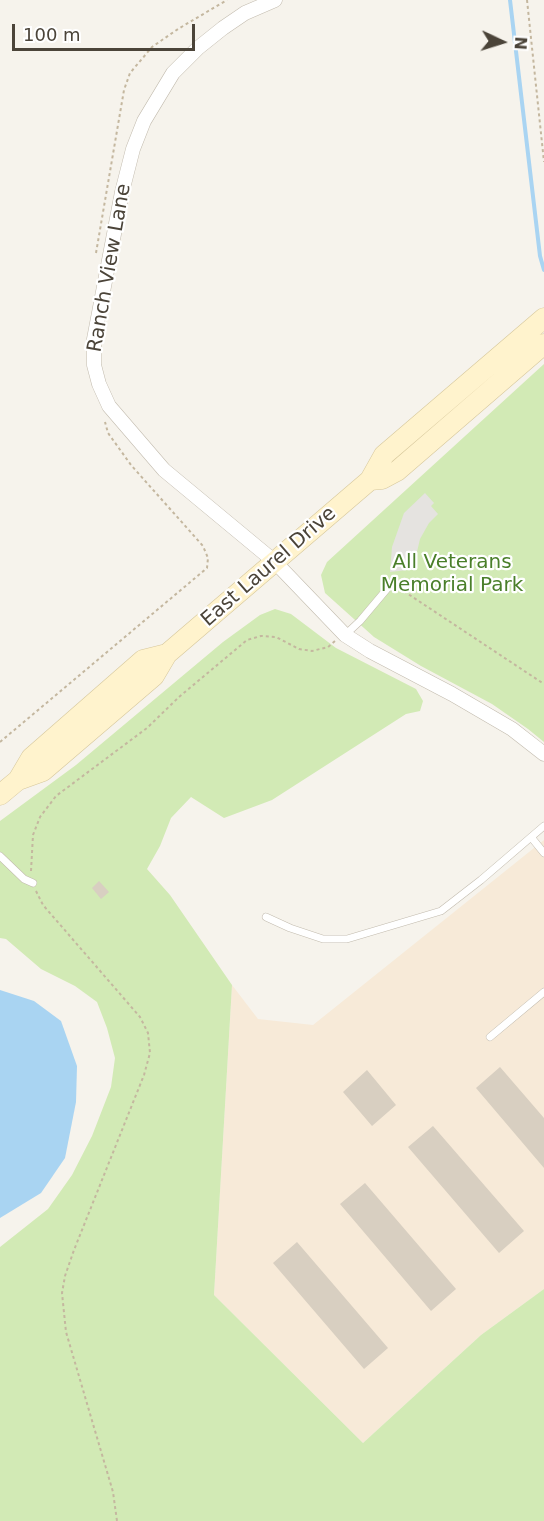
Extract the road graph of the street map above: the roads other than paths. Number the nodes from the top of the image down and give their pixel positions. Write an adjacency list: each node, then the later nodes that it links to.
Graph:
1 (275, 0): 5 (street, Ranch View Lane)
2 (544, 318): 4 (main road, East Laurel Drive)
3 (544, 344): 4 (main road, East Laurel Drive)
4 (370, 480): 5 (main road, East Laurel Drive)
5 (275, 562): 7 (street, Ranch View Lane); 9 (main road, East Laurel Drive)
6 (392, 583): 7 (lane)
7 (345, 635): 8 (street, Ranch View Lane)
8 (544, 754)
9 (0, 795)
10 (544, 826): 11 (lane)
11 (531, 837): 12 (lane); 15 (lane)
12 (544, 853)
13 (0, 856): 14 (lane)
14 (33, 883)
15 (266, 917)
16 (544, 992): 17 (lane)
17 (490, 1037)

